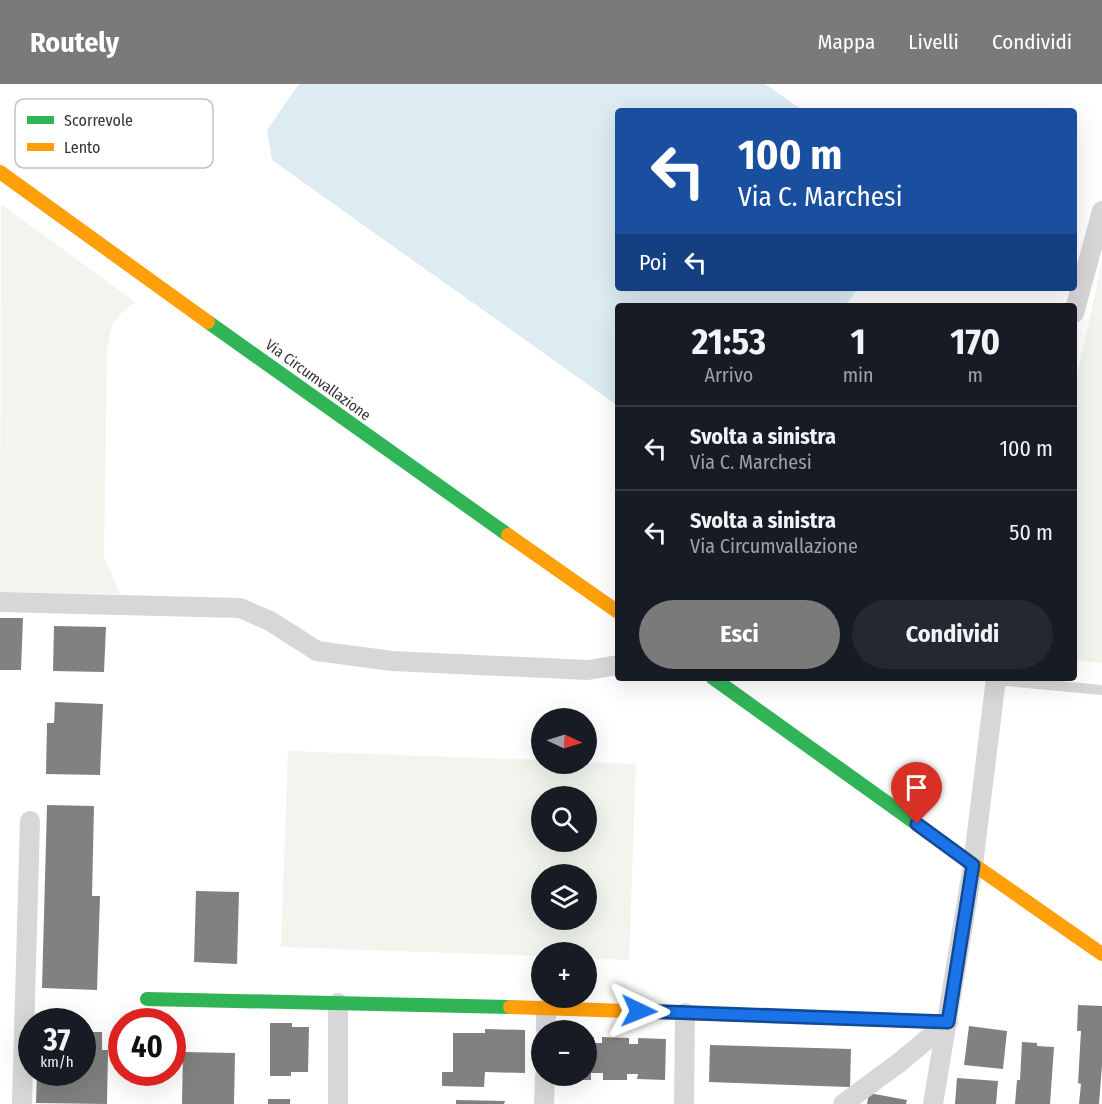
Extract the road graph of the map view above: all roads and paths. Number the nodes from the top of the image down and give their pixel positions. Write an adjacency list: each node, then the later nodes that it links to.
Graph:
1 (0, 172): 5 (street, Via Circumvallazione)
2 (1102, 211): 3 (street)
3 (1077, 303)
4 (0, 602): 6 (street)
5 (615, 610)
6 (615, 665)
7 (717, 681): 12 (street)
8 (996, 681): 12 (street)
9 (1015, 681): 10 (lane)
10 (1102, 690)
11 (30, 821): 22 (street)
12 (973, 865): 13 (street); 20 (street)
13 (1102, 954)
14 (147, 999): 15 (street)
15 (338, 1003): 16 (street); 23 (street)
16 (531, 1008)
17 (546, 1008): 18 (street); 19 (street)
18 (685, 1013): 20 (street); 25 (street)
19 (546, 1020)
20 (948, 1022): 26 (street); 27 (street)
21 (544, 1086): 24 (street)
22 (22, 1104)
23 (338, 1104)
24 (544, 1104)
25 (684, 1104)
26 (843, 1104)
27 (933, 1104)

